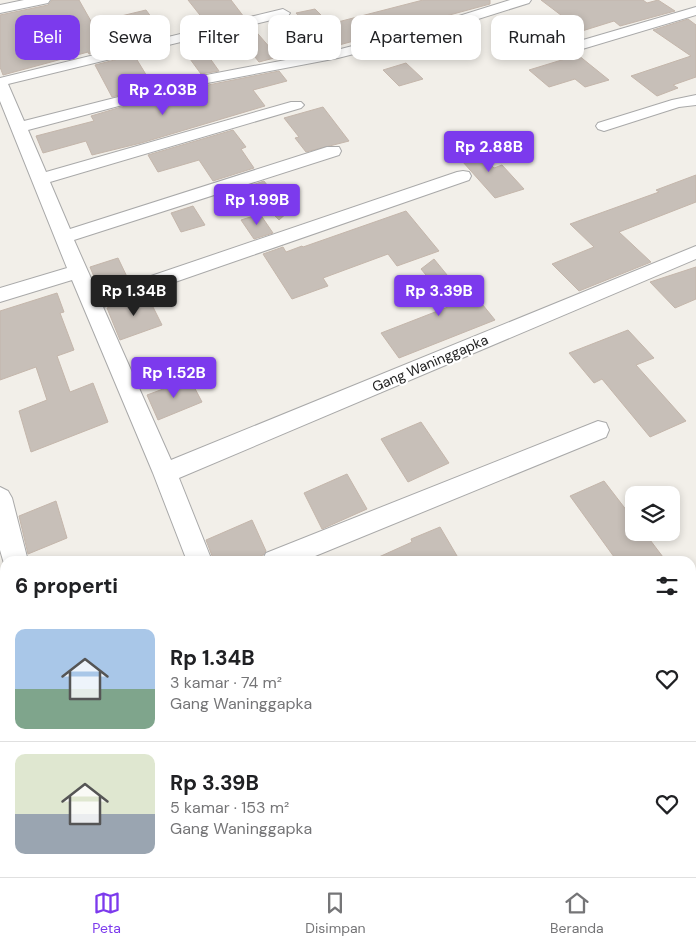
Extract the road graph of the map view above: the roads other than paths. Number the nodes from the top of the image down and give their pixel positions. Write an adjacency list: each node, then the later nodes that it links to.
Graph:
1 (43, 0): 4 (street)
2 (524, 0): 12 (street)
3 (682, 0): 5 (street)
4 (0, 9)
5 (696, 10): 7 (street)
6 (284, 13): 8 (street)
7 (584, 44)
8 (0, 82): 12 (street)
9 (696, 100): 11 (street)
10 (296, 105): 15 (street)
11 (604, 126)
12 (19, 127): 15 (street)
13 (333, 151): 16 (street)
14 (462, 176): 20 (street)
15 (40, 179): 16 (street)
16 (64, 237): 18 (street)
17 (696, 252): 22 (street, Gang Waninggapka)
18 (78, 271): 19 (street); 20 (street)
19 (0, 295)
20 (93, 302): 22 (street)
21 (598, 430): 26 (street)
22 (164, 473): 25 (street)
23 (0, 498): 24 (street)
24 (15, 556)
25 (198, 556)
26 (287, 556)

